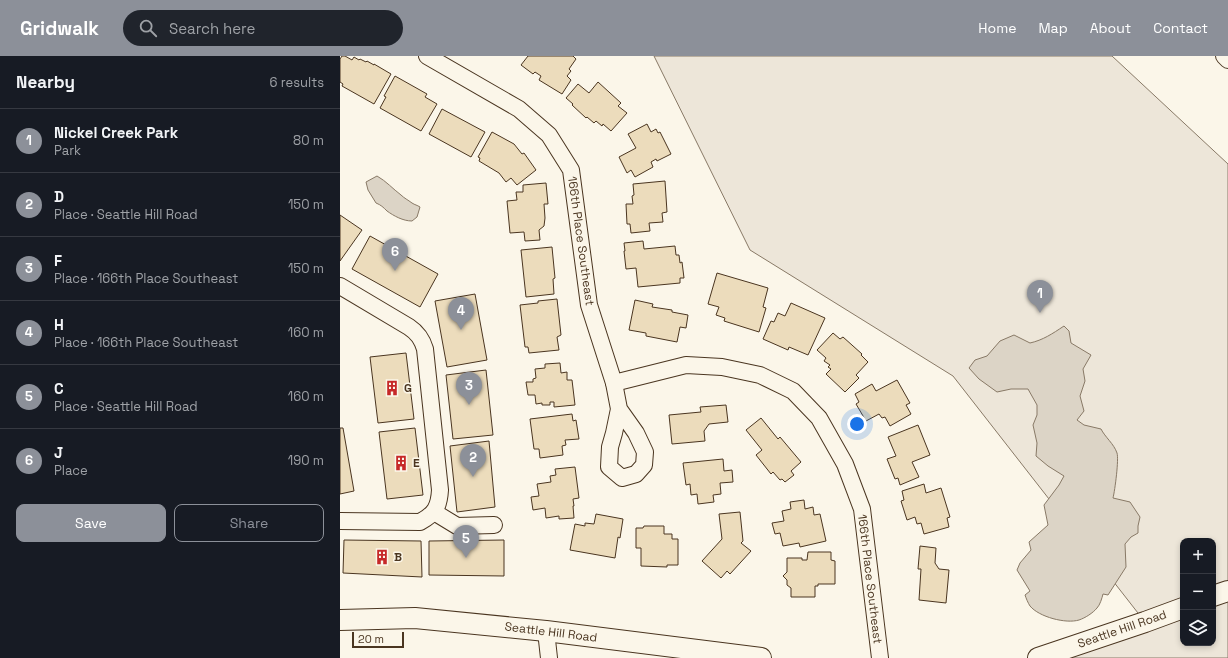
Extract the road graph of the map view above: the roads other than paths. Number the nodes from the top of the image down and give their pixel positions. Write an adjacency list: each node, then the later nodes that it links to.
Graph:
1 (427, 56): 5 (street, 166th Place Southeast)
2 (1224, 56): 3 (street)
3 (1228, 60)
4 (340, 286): 7 (street)
5 (614, 383): 6 (street); 17 (street, 166th Place Southeast)
6 (619, 409)
7 (434, 512): 8 (street); 9 (street)
8 (340, 521)
9 (494, 525)
10 (1228, 591): 11 (street)
11 (1216, 595)
12 (1180, 609): 18 (street, Seattle Hill Road)
13 (340, 620): 14 (street, Seattle Hill Road)
14 (546, 631): 15 (street); 16 (street, Seattle Hill Road)
15 (549, 658)
16 (761, 658)
17 (880, 658)
18 (1038, 658)

